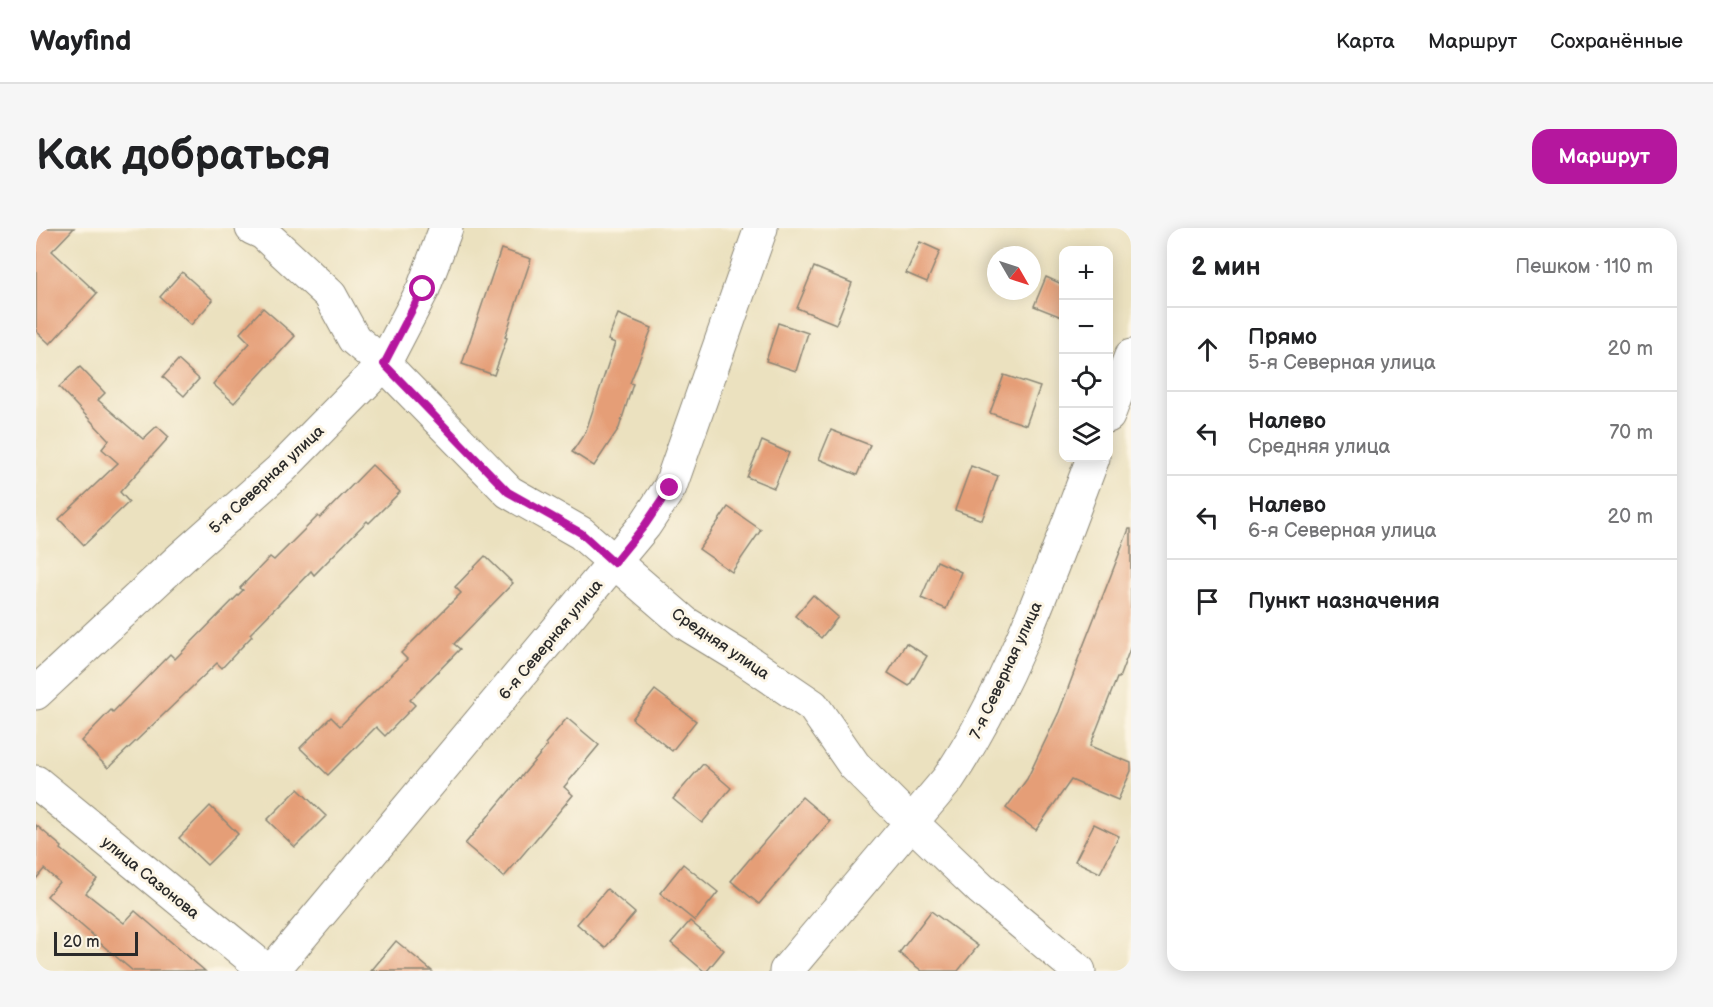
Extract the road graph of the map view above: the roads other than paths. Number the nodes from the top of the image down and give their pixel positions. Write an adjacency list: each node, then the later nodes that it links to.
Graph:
1 (252, 228): 5 (street, Средняя улица)
2 (446, 228): 5 (street, 5-я Северная улица)
3 (761, 228): 8 (street, 6-я Северная улица)
4 (1131, 356): 6 (street)
5 (384, 364): 8 (street, Средняя улица); 9 (street, 5-я Северная улица)
6 (1111, 408)
7 (1091, 462): 11 (street, 7-я Северная улица)
8 (614, 563): 11 (street, Средняя улица); 13 (street, 6-я Северная улица)
9 (36, 693)
10 (36, 782): 12 (street, улица Сазонова)
11 (911, 822): 14 (street, 7-я Северная улица); 15 (street, Средняя улица)
12 (267, 971)
13 (272, 971)
14 (786, 971)
15 (1079, 971)

